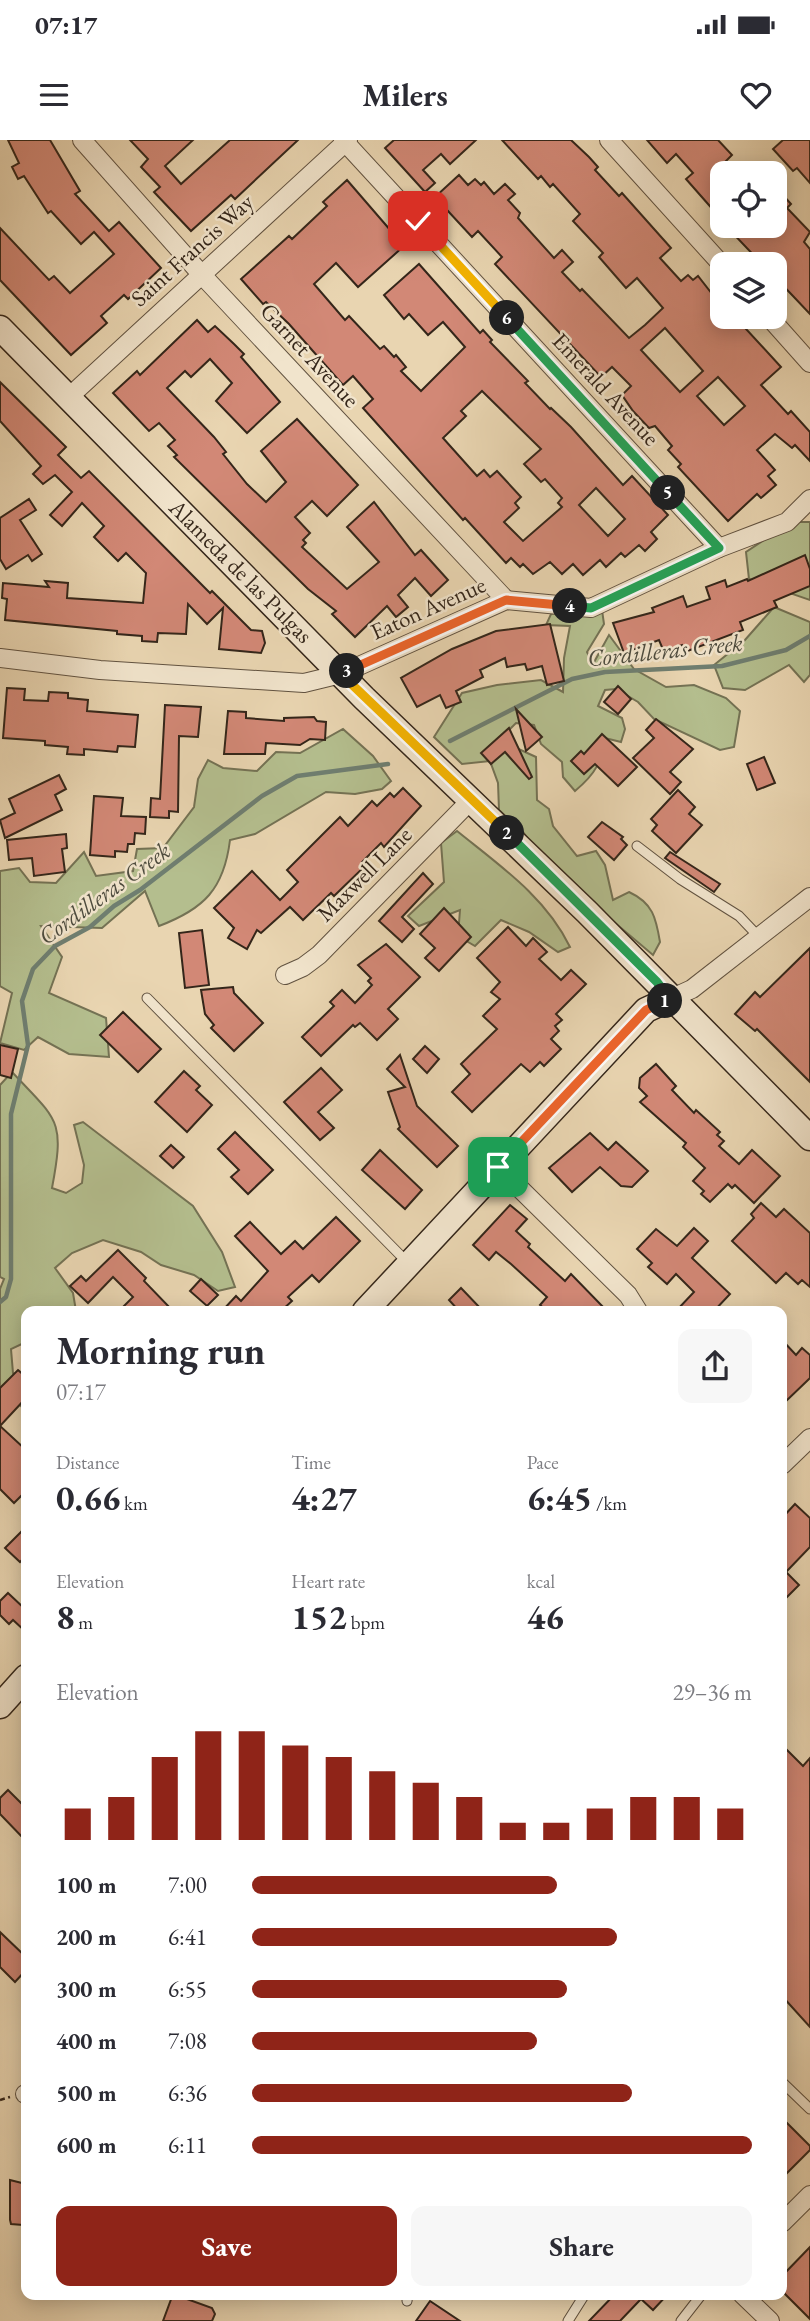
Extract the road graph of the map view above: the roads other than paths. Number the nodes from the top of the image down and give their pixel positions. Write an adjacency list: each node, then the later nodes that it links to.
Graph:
1 (82, 140): 5 (street, Garnet Avenue)
2 (609, 140): 4 (street)
3 (346, 141): 5 (street, Saint Francis Way); 11 (street, Emerald Avenue)
4 (710, 252)
5 (202, 275): 9 (street, Saint Francis Way); 12 (street, Garnet Avenue)
6 (0, 328): 9 (main road, Alameda de las Pulgas)
7 (779, 329): 8 (street)
8 (810, 363)
9 (69, 397): 14 (main road, Alameda de las Pulgas)
10 (810, 499): 11 (street, Eaton Avenue)
11 (719, 548): 12 (street, Eaton Avenue)
12 (506, 600): 14 (street, Eaton Avenue)
13 (0, 658): 14 (street, Eaton Avenue)
14 (341, 674): 15 (main road, Alameda de las Pulgas)
15 (472, 799): 19 (street, Maxwell Lane); 21 (main road, Alameda de las Pulgas)
16 (637, 846): 18 (lane)
17 (810, 897): 18 (street)
18 (759, 937): 21 (street)
19 (285, 975)
20 (147, 998): 24 (lane)
21 (670, 999): 22 (main road, Alameda de las Pulgas); 23 (main road)
22 (810, 1138)
23 (498, 1167): 24 (main road); 26 (street)
24 (409, 1263): 25 (main road)
25 (371, 1306)
26 (635, 1306)
27 (810, 1438): 28 (street)
28 (787, 1460)
29 (21, 1683): 30 (main road)
30 (0, 1706)
31 (787, 2087): 32 (lane)
32 (810, 2109)
33 (810, 2195): 34 (street)
34 (787, 2218)
35 (581, 2300): 38 (lane)
36 (697, 2300): 39 (lane)
37 (748, 2300): 40 (street)
38 (568, 2321)
39 (681, 2321)
40 (770, 2321)

